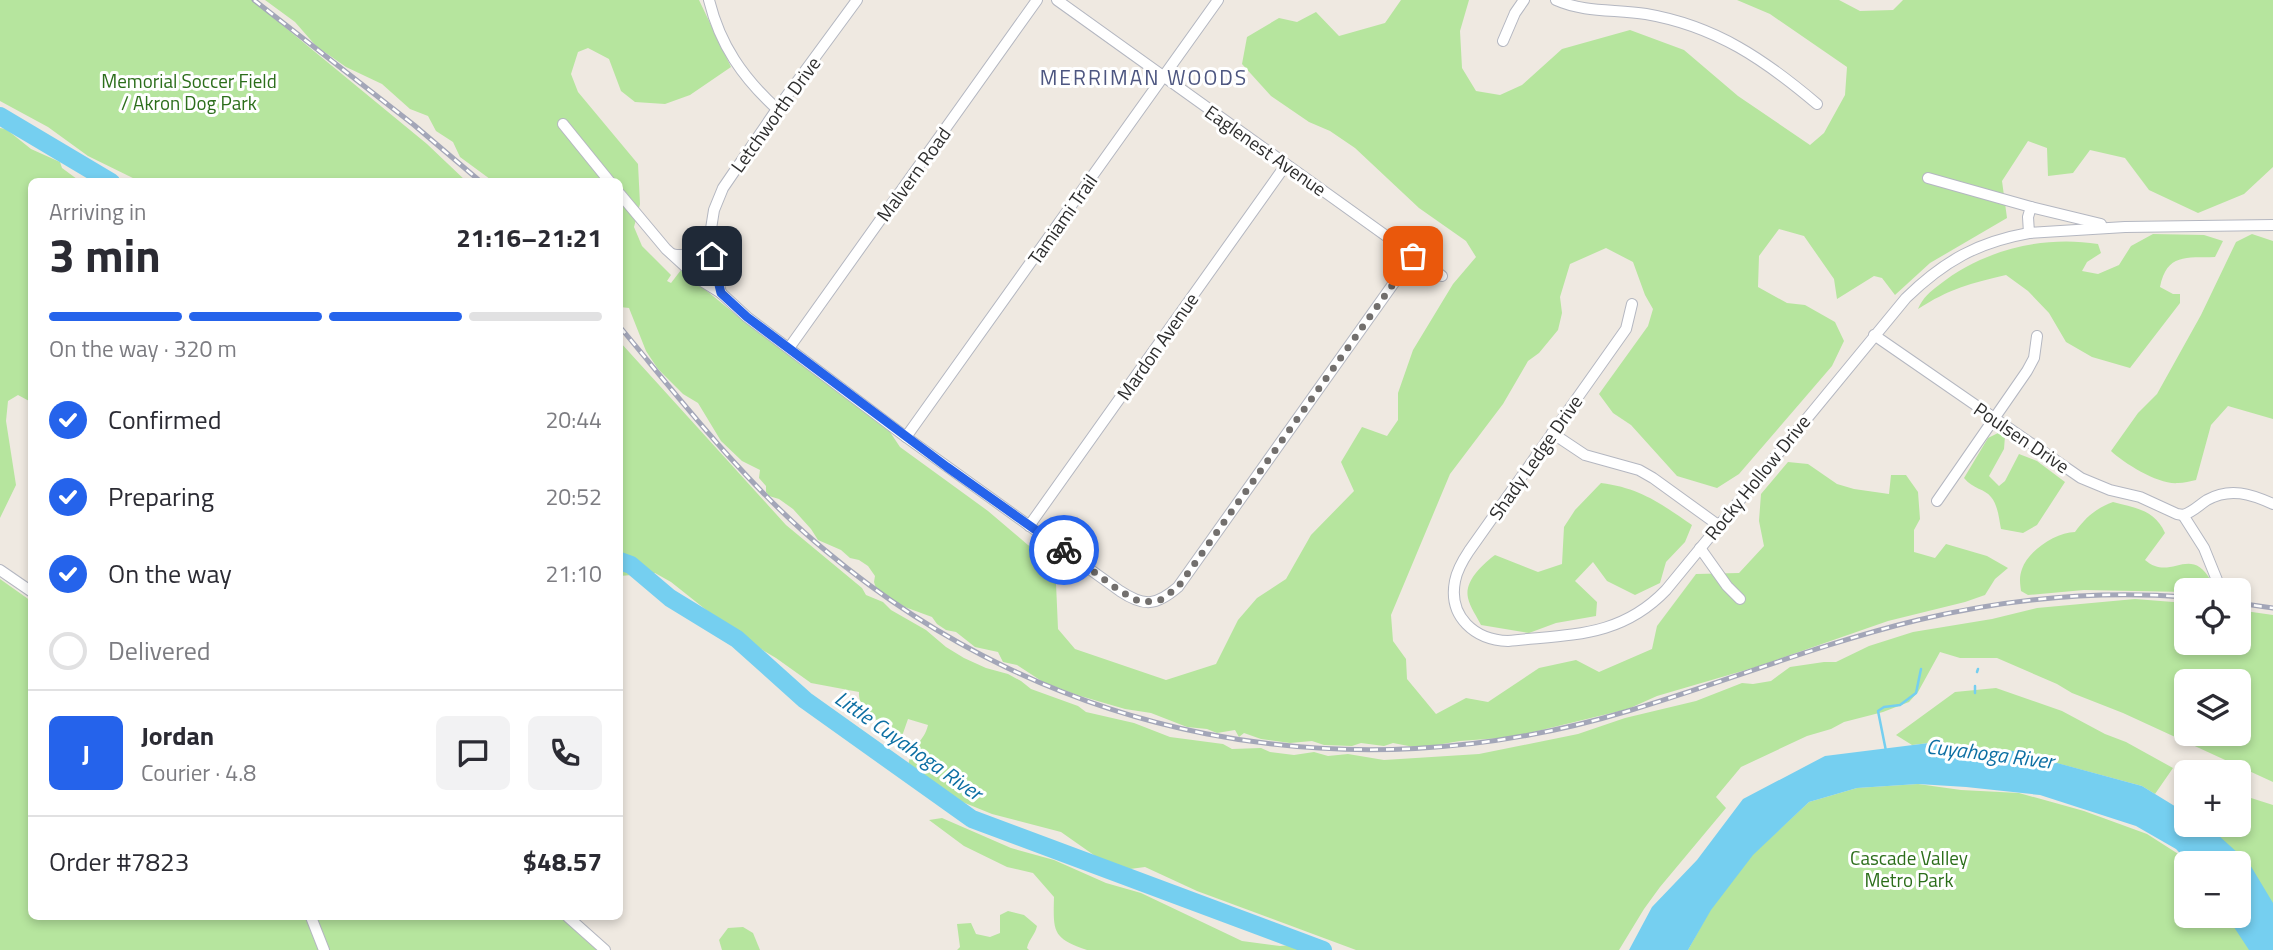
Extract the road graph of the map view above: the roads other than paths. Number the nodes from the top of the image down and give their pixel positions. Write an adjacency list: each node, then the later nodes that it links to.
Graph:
1 (709, 0): 11 (street)
2 (857, 0): 11 (street, Letchworth Drive)
3 (1037, 0): 29 (street, Malvern Road)
4 (1057, 0): 9 (street, Eaglenest Avenue)
5 (1218, 0): 9 (street, Tamiami Trail)
6 (1524, 0): 8 (street)
7 (1556, 0): 10 (street)
8 (1503, 41)
9 (1164, 76): 13 (street, Eaglenest Avenue); 32 (street, Tamiami Trail)
10 (1817, 104)
11 (777, 109): 21 (street, Letchworth Drive)
12 (563, 124): 14 (street)
13 (1285, 166): 23 (street, Eaglenest Avenue); 37 (street, Mardon Avenue)
14 (607, 178)
15 (1928, 178): 17 (street)
16 (623, 198): 22 (street)
17 (2031, 207): 19 (street); 20 (street)
18 (2273, 225): 19 (street)
19 (2115, 227): 20 (street, Rocky Hollow Drive)
20 (2029, 233): 27 (street, Rocky Hollow Drive)
21 (710, 235): 22 (street); 25 (street, Letchworth Drive)
22 (672, 254): 25 (street)
23 (1413, 256): 24 (street, Eaglenest Avenue); 37 (street)
24 (1442, 276)
25 (721, 293): 29 (street)
26 (1632, 304): 31 (street, Shady Ledge Drive)
27 (1874, 334): 30 (street, Poulsen Drive); 36 (street, Rocky Hollow Drive)
28 (2037, 336): 30 (street)
29 (789, 348): 32 (street)
30 (1994, 419): 33 (street); 35 (street, Poulsen Drive)
31 (1552, 433): 36 (street); 43 (street, Shady Ledge Drive)
32 (906, 437): 37 (street)
33 (1937, 501)
34 (2273, 504): 35 (street)
35 (2183, 515): 40 (street)
36 (1718, 525): 38 (street, Rocky Hollow Drive)
37 (1029, 526)
38 (1699, 548): 42 (street); 43 (street, Rocky Hollow Drive)
39 (0, 570): 41 (street)
40 (2217, 578)
41 (28, 589)
42 (1740, 599)
43 (1459, 614)
44 (312, 920): 46 (street)
45 (571, 920): 47 (street)
46 (324, 950)
47 (606, 950)

